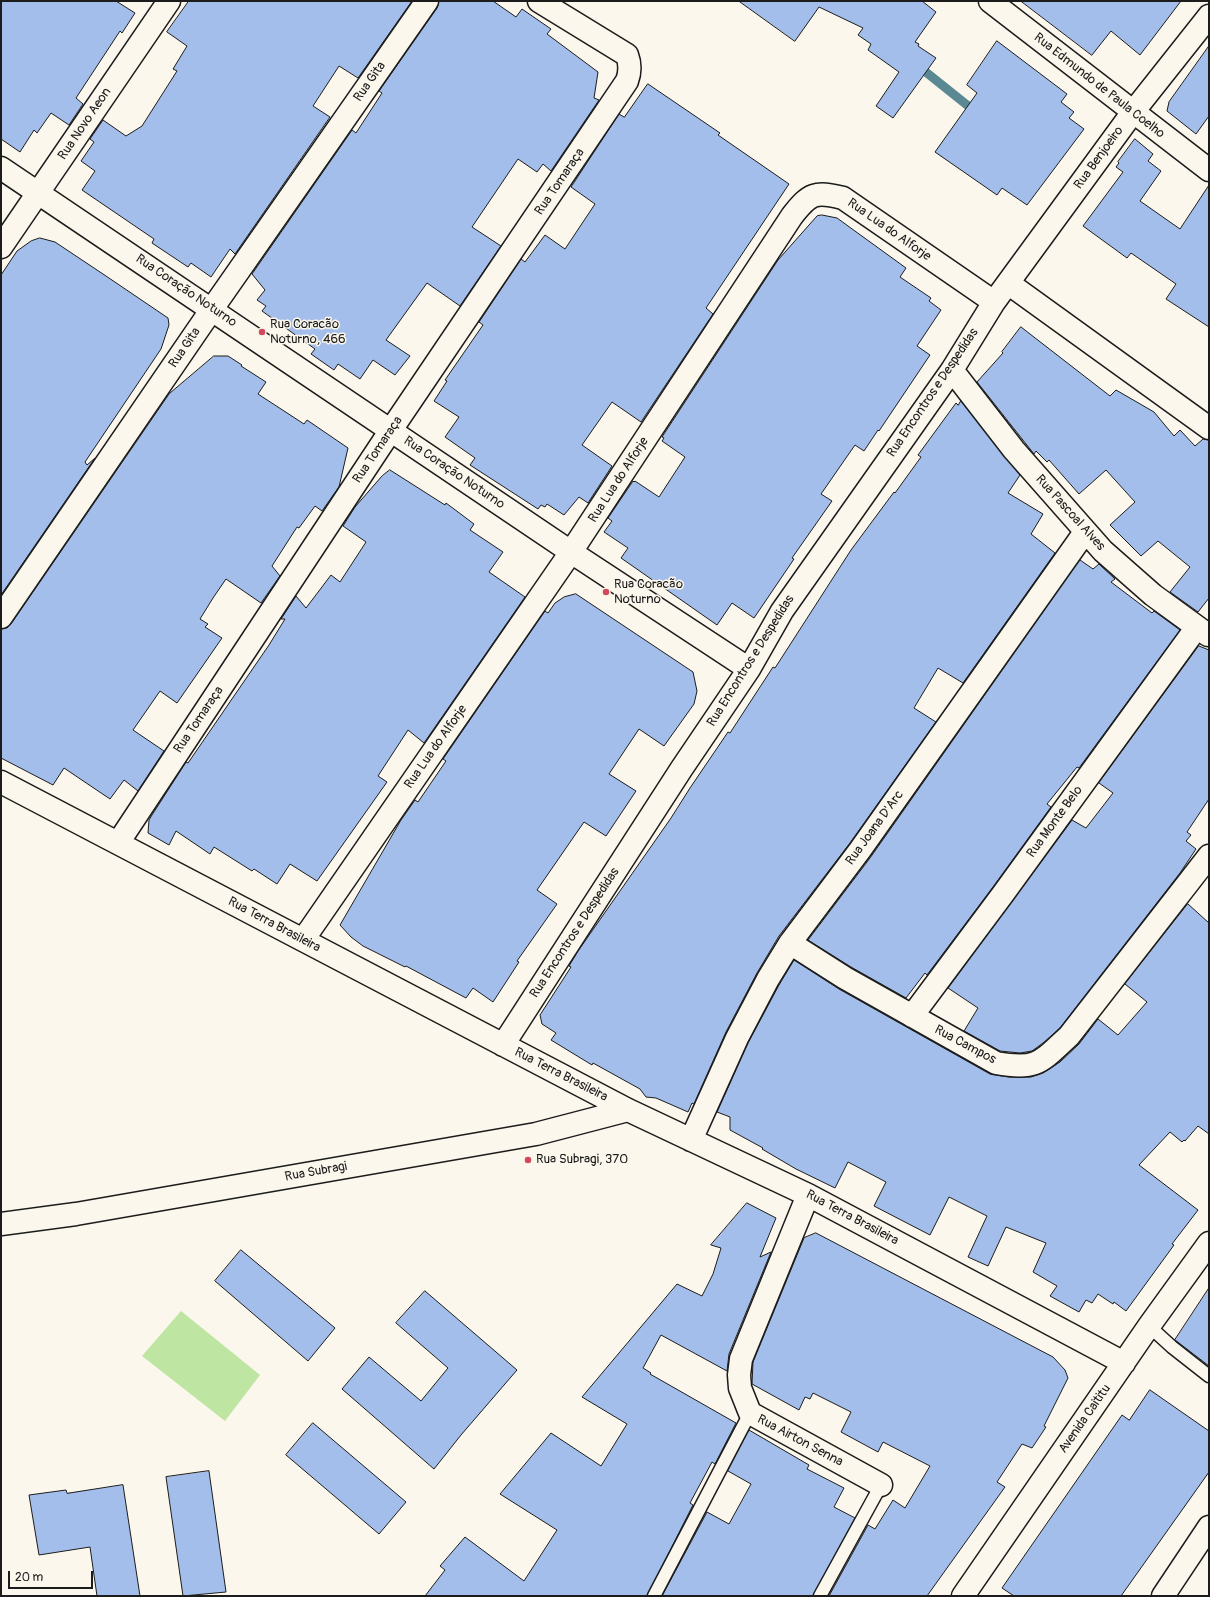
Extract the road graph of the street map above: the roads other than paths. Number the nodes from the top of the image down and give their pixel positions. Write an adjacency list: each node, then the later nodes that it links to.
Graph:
1 (169, 1): 9 (street, Rua Novo Aeon)
2 (427, 1): 13 (street, Rua Gita)
3 (539, 1): 16 (street, Rua Tomaraça)
4 (990, 1): 6 (street, Rua Edmundo de Paula Coelho)
5 (1209, 16): 6 (street, Rua Benjoeiro)
6 (1133, 112): 8 (street, Rua Edmundo de Paula Coelho); 11 (street, Rua Benjoeiro)
7 (1, 168): 9 (street, Rua Coração Noturno)
8 (1209, 170)
9 (38, 192): 10 (street, Rua Novo Aeon); 13 (street, Rua Coração Noturno)
10 (1, 248)
11 (1008, 283): 12 (street, Rua Benjoeiro); 15 (street)
12 (994, 302): 14 (street, Rua Encontros e Despedidas); 18 (street, Rua Lua do Alforje)
13 (212, 309): 16 (street, Rua Coração Noturno); 19 (street, Rua Gita)
14 (952, 370): 17 (street, Rua Pascoal Alves); 21 (street, Rua Encontros e Despedidas)
15 (1209, 428)
16 (391, 430): 18 (street, Rua Coração Noturno); 23 (street, Rua Tomaraça)
17 (1085, 532): 20 (street, Rua Pascoal Alves); 26 (street, Rua Joana D'Arc)
18 (571, 552): 21 (street, Rua Coração Noturno); 25 (street, Rua Lua do Alforje)
19 (1, 617)
20 (1203, 631): 27 (street, Rua Monte Belo)
21 (749, 669): 28 (street, Rua Encontros e Despedidas)
22 (1, 782): 23 (street, Rua Terra Brasileira)
23 (118, 843): 25 (street, Rua Terra Brasileira)
24 (1209, 856): 27 (street, Rua Campos)
25 (303, 940): 28 (street, Rua Terra Brasileira)
26 (790, 943): 27 (street, Rua Campos); 30 (street, Rua Joana D'Arc)
27 (912, 1016)
28 (503, 1045): 29 (street, Rua Terra Brasileira)
29 (628, 1110): 30 (street, Rua Terra Brasileira); 32 (street, Rua Subragi)
30 (691, 1140): 31 (street, Rua Terra Brasileira)
31 (808, 1195): 35 (street, Rua Terra Brasileira); 37 (street, Rua Airton Senna)
32 (1, 1224)
33 (1209, 1243): 34 (street, Avenida Caititu)
34 (1149, 1326): 35 (street, Avenida Caititu); 36 (lane)
35 (1124, 1363): 42 (street, Avenida Caititu)
36 (1209, 1376)
37 (750, 1413): 38 (street, Rua Airton Senna); 40 (lane)
38 (881, 1485): 41 (lane, Rua Airton Senna)
39 (1209, 1527): 43 (street)
40 (654, 1596)
41 (820, 1596)
42 (963, 1596)
43 (1163, 1596)

